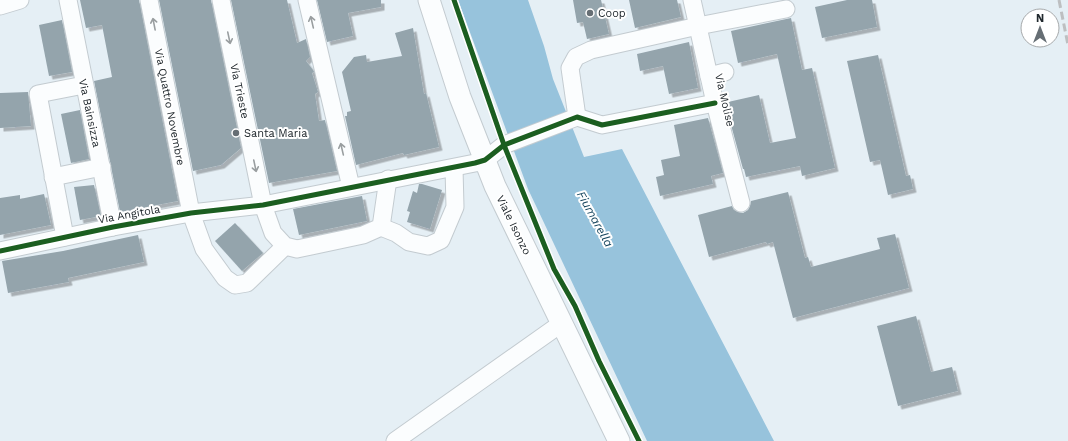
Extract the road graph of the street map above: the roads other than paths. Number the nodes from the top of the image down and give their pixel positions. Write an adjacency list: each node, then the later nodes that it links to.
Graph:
1 (20, 0): 8 (street)
2 (68, 0): 12 (street, Via Bainsizza)
3 (150, 0): 23 (street, Via Quattro Novembre, one-way to 3)
4 (221, 0): 22 (street, Via Trieste, one-way to 22)
5 (307, 0): 20 (street, one-way to 5)
6 (429, 0): 15 (street, Viale Isonzo)
7 (692, 0): 11 (street, Via Molise)
8 (0, 6)
9 (753, 8): 10 (street); 11 (street)
10 (786, 9)
11 (698, 26): 13 (street, Via Molise); 14 (street)
12 (84, 85): 16 (street, Via Bainsizza); 18 (street)
13 (715, 104): 14 (street); 21 (street, Via Molise)
14 (577, 117): 15 (street)
15 (485, 160): 17 (street, Via Angitola); 29 (street, Viale Isonzo)
16 (102, 167): 18 (street); 24 (street, Via Bainsizza)
17 (454, 168): 19 (street, Via Angitola); 25 (street)
18 (54, 177): 26 (street)
19 (388, 179): 20 (street, Via Angitola); 25 (street)
20 (351, 187): 22 (street, Via Angitola)
21 (741, 203)
22 (263, 205): 23 (street, Via Angitola); 27 (street, Via Trieste)
23 (191, 213): 24 (street, Via Angitola); 27 (street, Via Quattro Novembre)
24 (113, 227): 26 (street, Via Angitola)
25 (381, 227): 27 (street)
26 (65, 237): 28 (street, Via Angitola)
27 (285, 246)
28 (0, 251)
29 (562, 323): 30 (street); 31 (street, Viale Isonzo)
30 (395, 441)
31 (619, 441)

